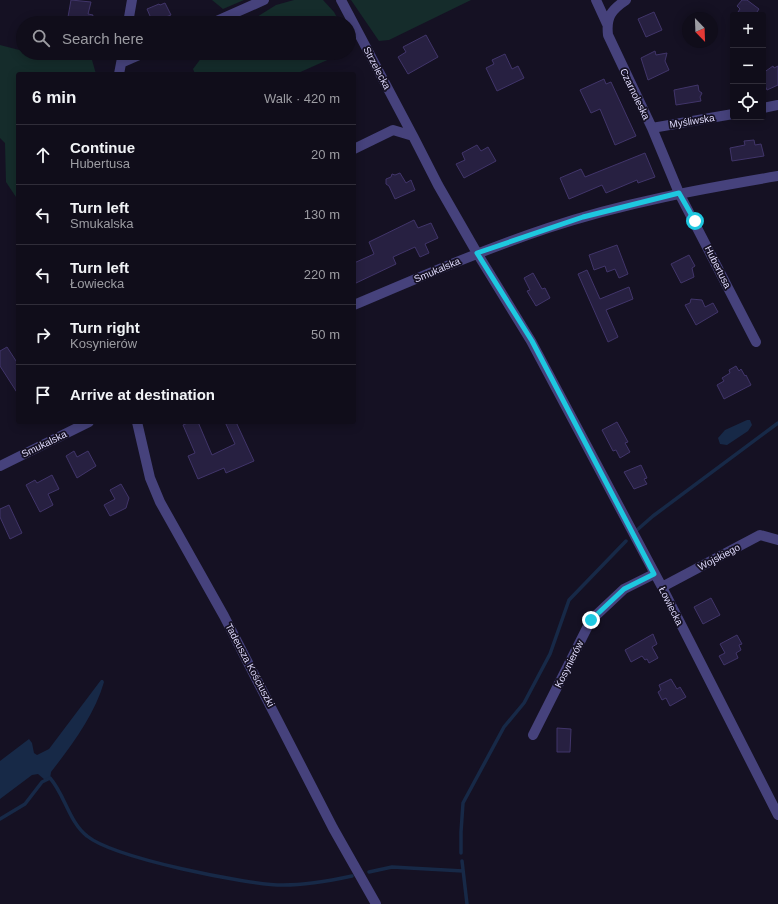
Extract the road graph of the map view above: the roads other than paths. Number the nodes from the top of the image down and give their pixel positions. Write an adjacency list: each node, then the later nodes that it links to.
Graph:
1 (132, 0): 6 (street)
2 (264, 0): 7 (street)
3 (341, 0): 8 (street, Strzelecka)
4 (596, 0): 9 (street, Czarnoleska)
5 (626, 0): 9 (street)
6 (129, 16)
7 (228, 16)
8 (349, 16)
9 (607, 24): 16 (street, Czarnoleska)
10 (356, 28): 17 (street, Strzelecka)
11 (122, 60): 12 (street)
12 (119, 72)
13 (778, 105): 14 (street)
14 (766, 107)
15 (730, 115): 16 (street, Myśliwska)
16 (652, 128): 20 (street, Czarnoleska)
17 (413, 136): 18 (street); 21 (street, Strzelecka)
18 (356, 148)
19 (778, 176): 20 (street, Smukalska)
20 (679, 193): 21 (street, Smukalska); 23 (street, Hubertusa)
21 (477, 253): 22 (street, Smukalska); 28 (street, Łowiecka)
22 (356, 304)
23 (756, 342)
24 (85, 424): 26 (street, Smukalska)
25 (137, 424): 32 (street, Tadeusza Kościuszki)
26 (0, 466)
27 (778, 540): 29 (street, Wojskiego)
28 (654, 574): 29 (street, Łowiecka); 30 (street, Kosynierów)
29 (662, 587): 31 (street, Łowiecka)
30 (533, 735)
31 (777, 813)
32 (376, 904)

